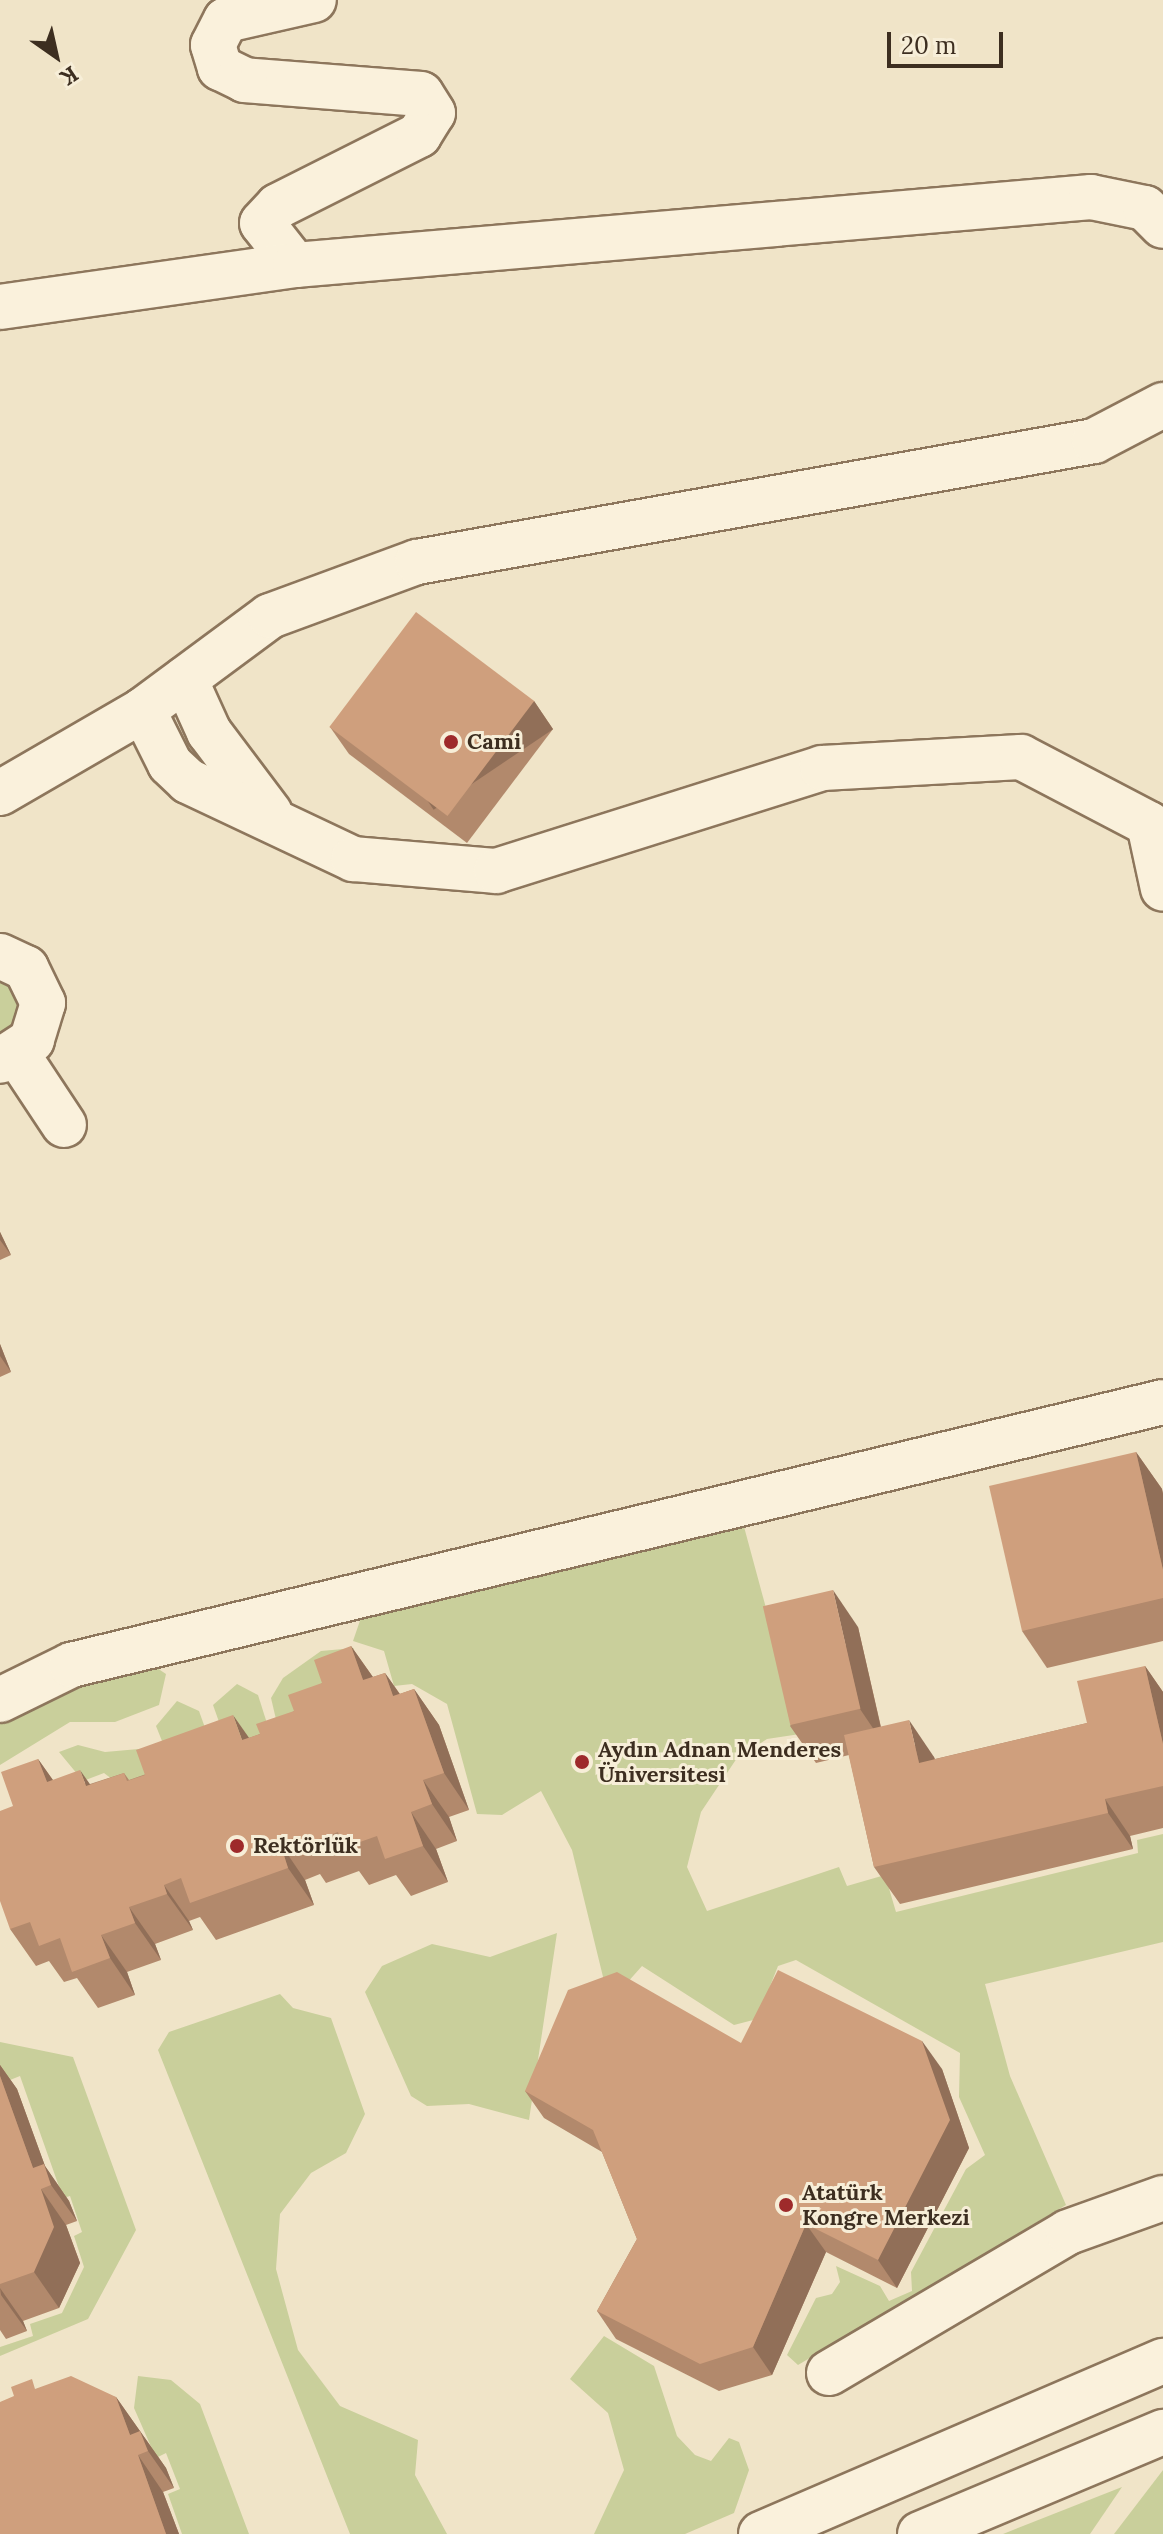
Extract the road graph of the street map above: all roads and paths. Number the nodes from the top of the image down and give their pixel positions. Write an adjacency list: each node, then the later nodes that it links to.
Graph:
1 (314, 0): 3 (street)
2 (1163, 226): 3 (street)
3 (295, 265): 4 (street)
4 (0, 307)
5 (1163, 405): 6 (street)
6 (185, 679): 7 (street); 9 (street)
7 (143, 710): 8 (street); 9 (street)
8 (0, 793)
9 (277, 821): 10 (street)
10 (1163, 889)
11 (0, 956): 12 (street)
12 (9, 1058): 13 (street)
13 (64, 1125)
14 (1163, 1402): 15 (street)
15 (0, 1700)
16 (1163, 2198): 18 (street)
17 (1163, 2361): 20 (street)
18 (829, 2373)
19 (1163, 2432): 21 (street)
20 (761, 2534)
21 (920, 2534)

